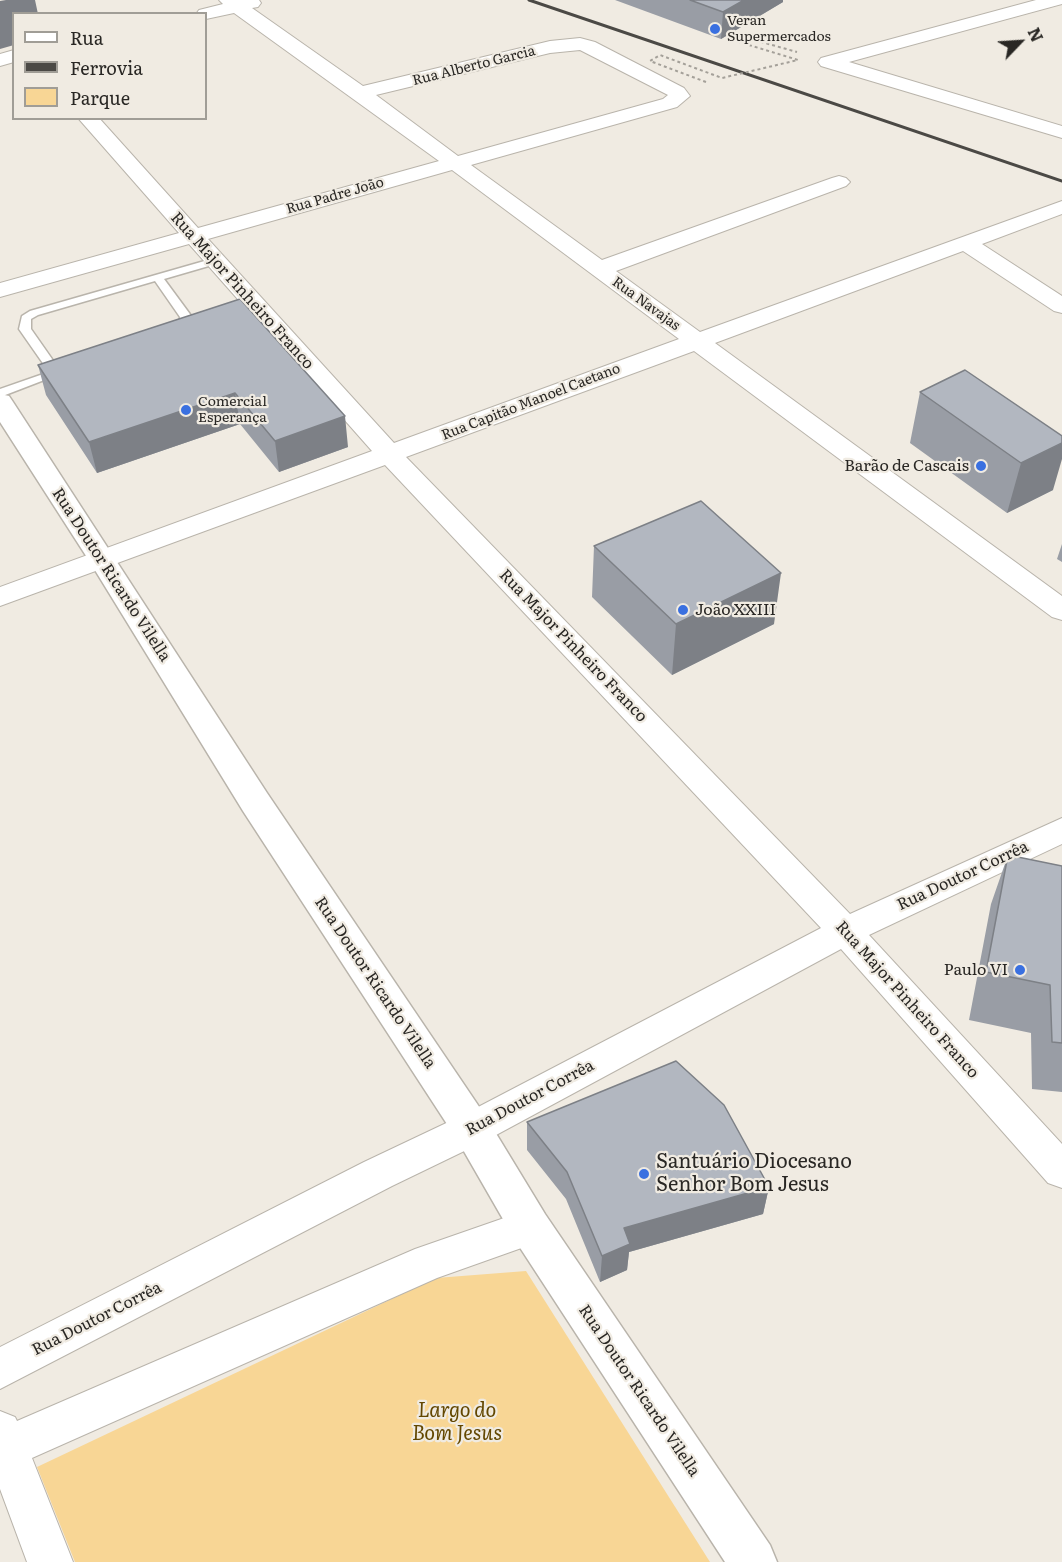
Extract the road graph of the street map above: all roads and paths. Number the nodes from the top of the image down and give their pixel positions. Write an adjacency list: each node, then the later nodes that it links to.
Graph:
1 (265, 0): 3 (street)
2 (1057, 0): 10 (street)
3 (233, 3): 4 (street); 7 (street, Rua Navajas)
4 (207, 13)
5 (797, 52): 6 (path, bridge)
6 (706, 82)
7 (360, 93): 8 (street, Rua Alberto Garcia); 11 (street, Rua Navajas)
8 (670, 103): 11 (street, Rua Padre João)
9 (90, 120): 14 (street, Rua Major Pinheiro Franco)
10 (1062, 132)
11 (452, 162): 14 (street, Rua Padre João); 17 (street, Rua Navajas)
12 (839, 182): 17 (street)
13 (1062, 207): 15 (street, Rua Capitão Manoel Caetano)
14 (194, 237): 16 (street, Rua Major Pinheiro Franco); 19 (street, Rua Padre João)
15 (964, 242): 20 (street); 22 (street, Rua Capitão Manoel Caetano)
16 (215, 261): 18 (lane); 25 (street, Rua Major Pinheiro Franco)
17 (599, 269): 22 (street, Rua Navajas)
18 (157, 277): 21 (lane); 23 (lane)
19 (0, 290)
20 (1062, 306)
21 (170, 338)
22 (695, 341): 25 (street, Rua Capitão Manoel Caetano); 28 (street, Rua Navajas)
23 (0, 393)
24 (0, 402): 26 (street, Rua Doutor Ricardo Vilella)
25 (390, 455): 26 (street, Rua Capitão Manoel Caetano); 30 (street, Rua Major Pinheiro Franco)
26 (103, 560): 27 (street, Rua Capitão Manoel Caetano); 31 (street, Rua Doutor Ricardo Vilella)
27 (0, 597)
28 (1062, 610)
29 (1062, 830): 30 (street, Rua Doutor Corrêa)
30 (845, 931): 31 (street, Rua Doutor Corrêa); 32 (street, Rua Major Pinheiro Franco)
31 (472, 1129): 33 (street, Rua Doutor Ricardo Vilella); 34 (street, Rua Doutor Corrêa)
32 (1062, 1171)
33 (530, 1227): 35 (street); 37 (street, Rua Doutor Ricardo Vilella)
34 (0, 1369)
35 (2, 1443): 36 (street)
36 (50, 1562)
37 (753, 1562)

